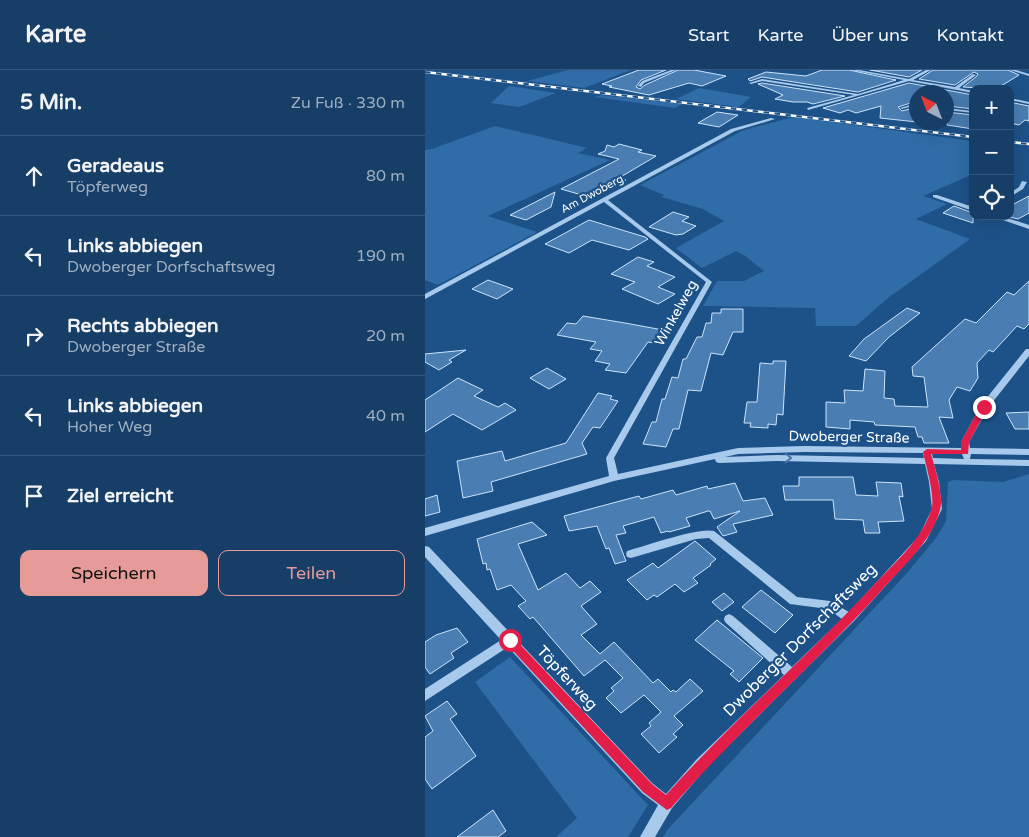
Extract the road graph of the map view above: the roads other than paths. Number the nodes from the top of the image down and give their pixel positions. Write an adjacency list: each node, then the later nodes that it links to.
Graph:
1 (674, 70): 9 (street)
2 (853, 70): 7 (street)
3 (929, 70): 7 (street)
4 (1012, 70): 6 (street)
5 (974, 75): 10 (street)
6 (1029, 75)
7 (910, 80): 10 (street); 14 (street)
8 (751, 83): 14 (street)
9 (640, 86)
10 (955, 89): 11 (street)
11 (961, 90): 12 (street); 13 (street)
12 (969, 91)
13 (954, 92)
14 (859, 95): 19 (street)
15 (1014, 100): 16 (street)
16 (1029, 103)
17 (909, 106): 18 (street)
18 (902, 108)
19 (808, 109)
20 (954, 110): 21 (street)
21 (969, 112)
22 (773, 119): 26 (street, Am Dwoberg)
23 (1024, 182): 24 (street)
24 (1014, 192)
25 (935, 196): 27 (street)
26 (604, 199): 30 (street, Am Dwoberg); 37 (street, Winkelweg)
27 (969, 208)
28 (1007, 220): 29 (street)
29 (1029, 227)
30 (425, 297)
31 (1029, 351): 32 (street)
32 (965, 452): 33 (street, Dwoberger Straße); 34 (street, Dwoberger Straße); 35 (street)
33 (1029, 452)
34 (928, 456): 35 (street, Dwoberger Straße); 37 (street, Dwoberger Straße); 41 (street, Dwoberger Dorfschaftsweg)
35 (968, 462): 36 (street, Dwoberger Straße)
36 (1029, 463)
37 (614, 478): 38 (street, Dwoberger Straße)
38 (425, 532)
39 (425, 550): 43 (street, Töpferweg)
40 (631, 554): 41 (street)
41 (850, 618): 44 (street, Dwoberger Dorfschaftsweg)
42 (729, 619): 44 (street)
43 (510, 640): 45 (street); 46 (street, Töpferweg)
44 (793, 675): 46 (street, Dwoberger Dorfschaftsweg)
45 (425, 696)
46 (667, 804): 47 (street, Dwoberger Dorfschaftsweg)
47 (647, 837)

